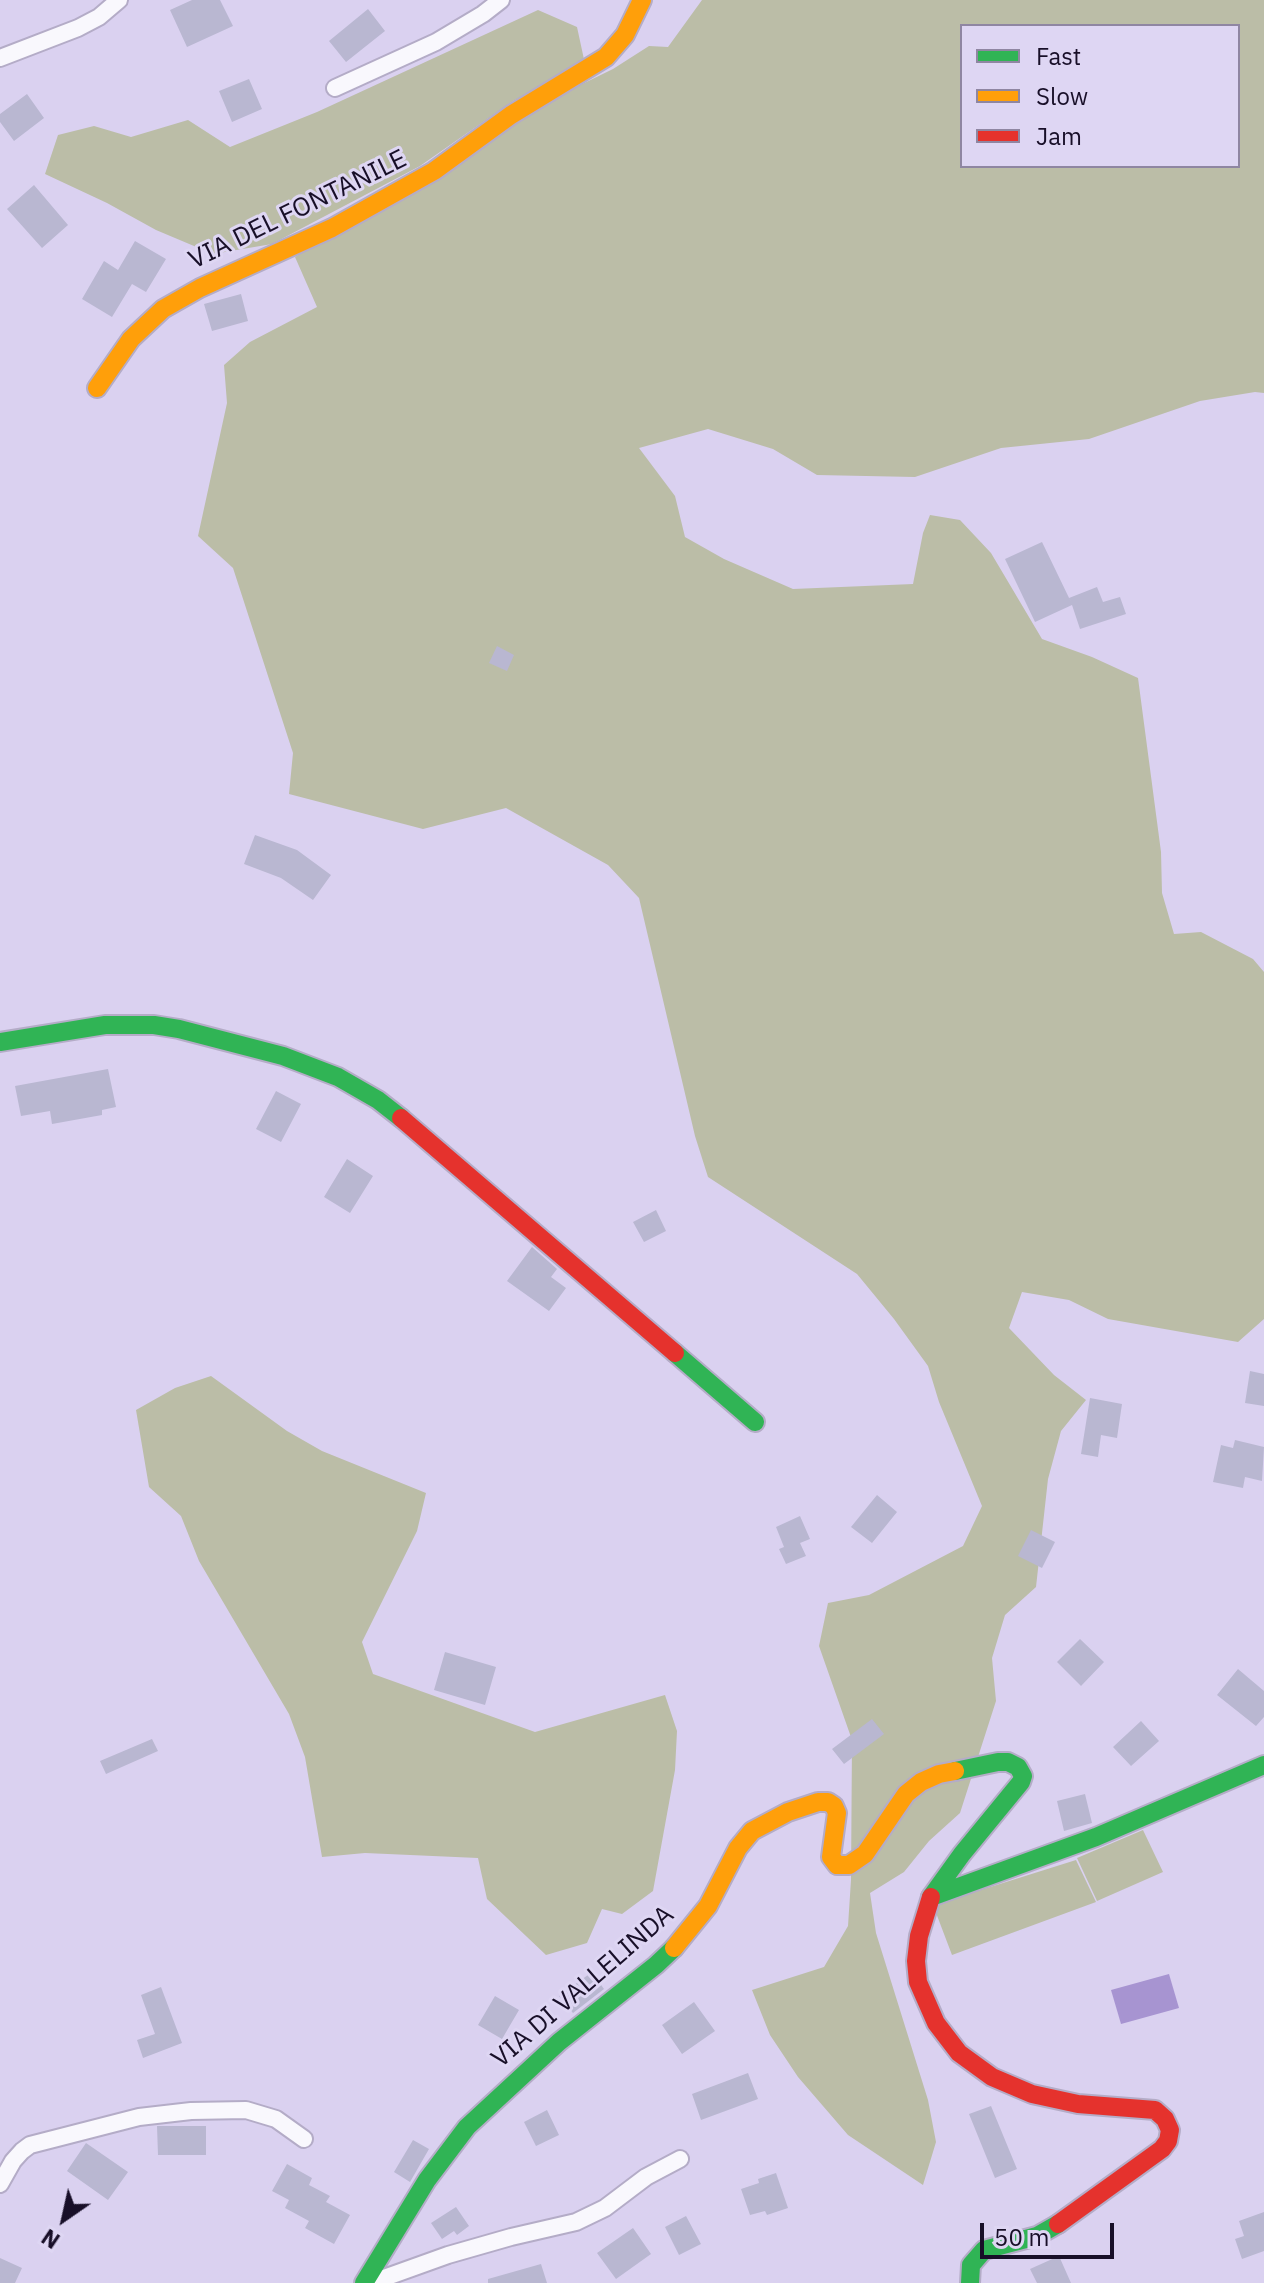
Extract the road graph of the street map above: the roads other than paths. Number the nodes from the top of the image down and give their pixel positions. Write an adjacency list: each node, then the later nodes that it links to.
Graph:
1 (119, 0): 4 (street)
2 (501, 0): 5 (street)
3 (642, 0): 6 (street, VIA DEL FONTANILE)
4 (0, 58)
5 (335, 88)
6 (97, 388)
7 (0, 1042): 8 (street)
8 (755, 1422)
9 (1264, 1765): 10 (street)
10 (931, 1897): 14 (street, VIA DI VALLELINDA); 15 (street)
11 (304, 2139): 13 (street)
12 (680, 2159): 14 (street)
13 (0, 2184)
14 (367, 2283)
15 (970, 2283)

